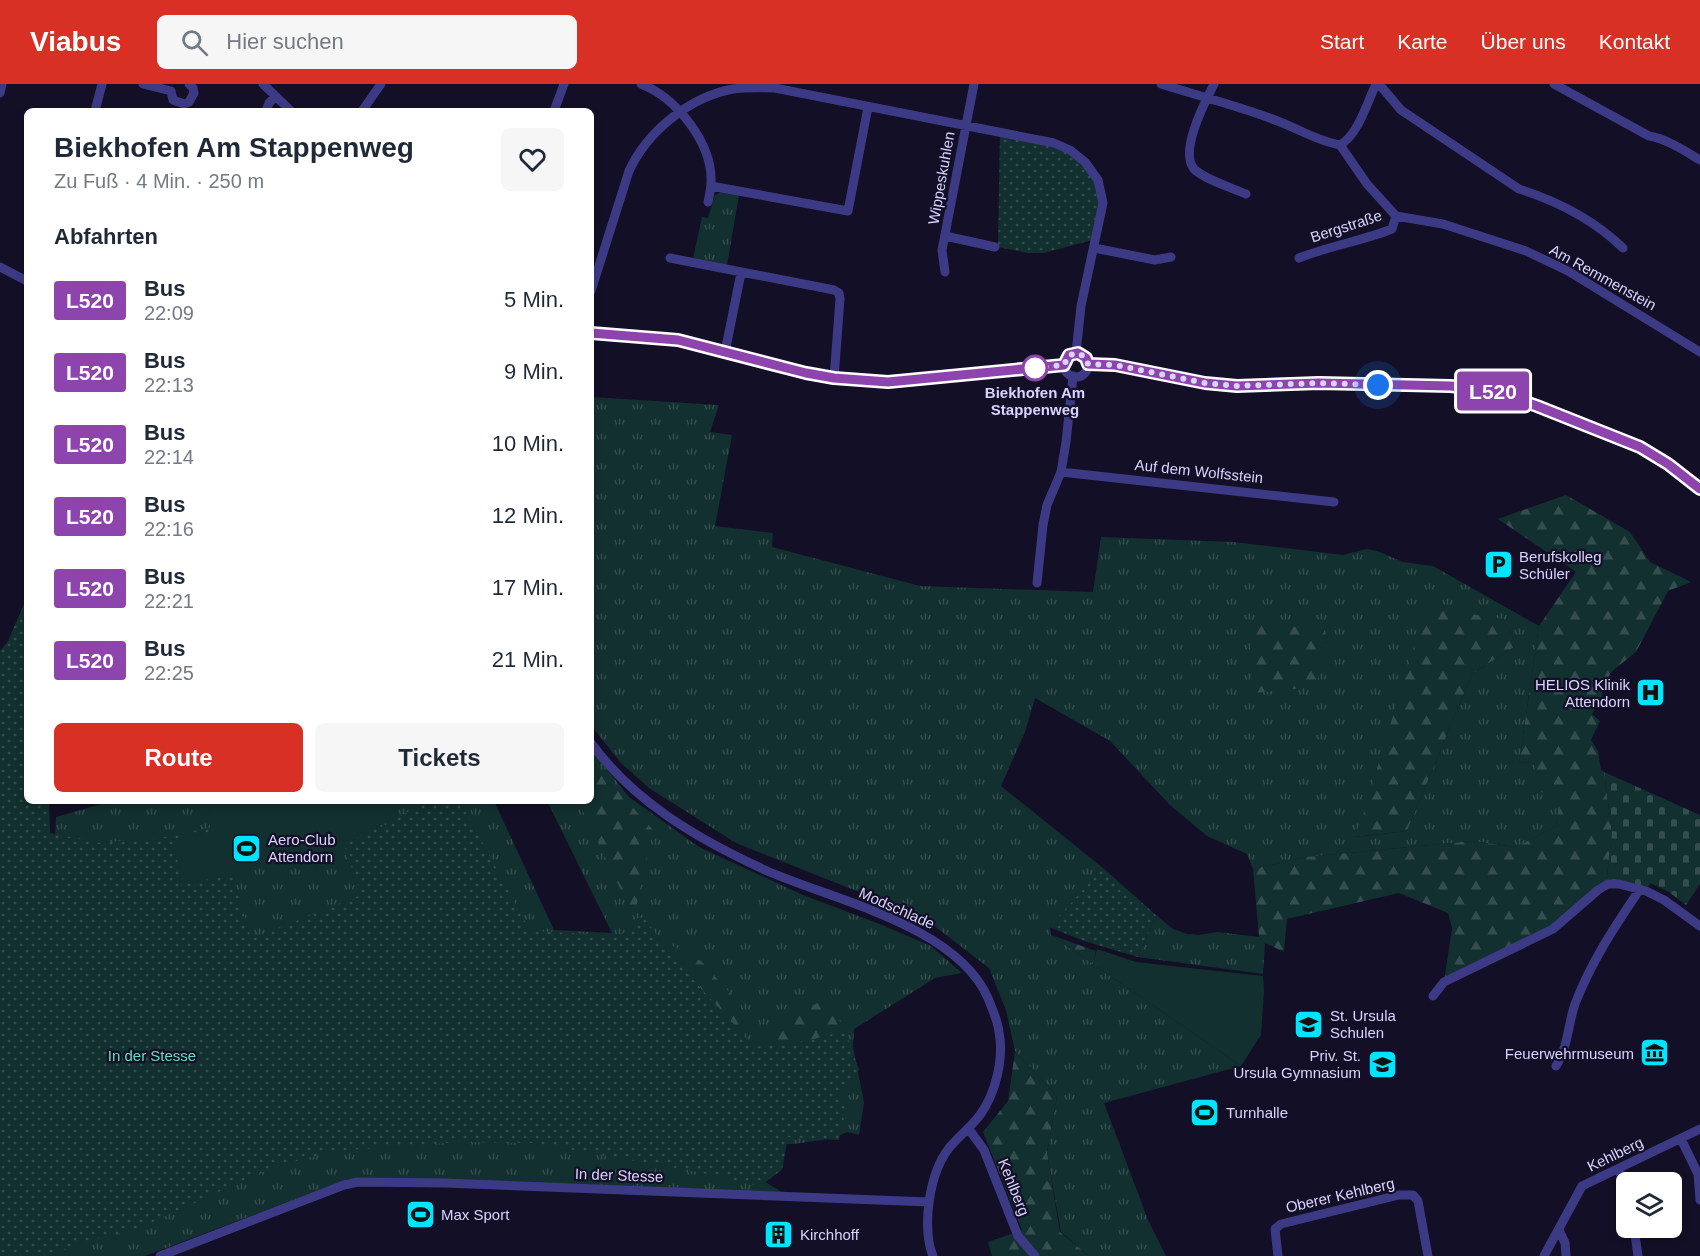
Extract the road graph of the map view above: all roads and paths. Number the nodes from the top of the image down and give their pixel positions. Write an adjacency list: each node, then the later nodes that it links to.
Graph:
1 (3, 84): 15 (street)
2 (102, 84): 19 (street)
3 (142, 84): 14 (street)
4 (189, 84): 14 (street)
5 (263, 84): 16 (street)
6 (381, 84): 22 (street)
7 (564, 84): 23 (street)
8 (641, 84): 24 (street)
9 (974, 84): 25 (street, Wippeskuhlen)
10 (1161, 84): 17 (street)
11 (1214, 84): 17 (street)
12 (1377, 84): 26 (street); 35 (street)
13 (1554, 84): 27 (street)
14 (174, 88)
15 (0, 93)
16 (275, 97): 20 (street); 21 (street)
17 (1207, 98): 26 (street); 29 (street)
18 (868, 107): 24 (street, Wippeskuhlen); 25 (street, Wippeskuhlen); 28 (street)
19 (96, 108)
20 (267, 108)
21 (288, 108)
22 (364, 108)
23 (555, 108)
24 (682, 112): 28 (street); 43 (street, Wippeskuhlen)
25 (966, 125): 32 (street, Wippeskuhlen); 34 (street, Wippeskuhlen)
26 (1340, 145): 31 (street)
27 (1700, 160)
28 (711, 186): 30 (street)
29 (1245, 194)
30 (708, 202)
31 (1396, 216): 38 (street, Bergstraße); 46 (street, Am Remmenstein)
32 (945, 236): 33 (street, Wippeskuhlen); 40 (street, Wippeskuhlen)
33 (995, 247)
34 (1094, 248): 36 (street); 47 (street, Wippeskuhlen)
35 (1623, 248)
36 (1171, 257)
37 (670, 258): 41 (street)
38 (1299, 258)
39 (0, 267): 42 (street)
40 (945, 272)
41 (741, 273): 45 (street); 51 (street)
42 (24, 279)
43 (594, 281)
44 (594, 333): 45 (street)
45 (725, 352): 51 (street)
46 (1700, 352)
47 (1076, 353): 48 (street); 49 (street)
48 (1088, 364): 50 (street); 53 (street)
49 (1064, 365): 50 (street); 51 (street)
50 (1073, 376): 52 (street)
51 (834, 378)
52 (1060, 472): 54 (street, Auf dem Wolfsstein); 55 (street)
53 (1700, 489)
54 (1334, 502)
55 (1037, 583)
56 (594, 747): 61 (street, Modschlade)
57 (1640, 889): 58 (street); 59 (street); 60 (street)
58 (1700, 926)
59 (1433, 996)
60 (1556, 1066)
61 (968, 1128): 67 (street, Modschlade); 73 (street, Kehlberg)
62 (1700, 1129): 63 (street, Kehlberg)
63 (1681, 1139): 64 (street, Kehlberg); 66 (street)
64 (1618, 1169): 65 (street); 68 (street, Kehlberg)
65 (1620, 1172)
66 (1700, 1200)
67 (928, 1202): 70 (street, In der Stesse); 72 (street)
68 (1559, 1230): 76 (street, Kehlberg); 77 (street)
69 (1636, 1238): 78 (street)
70 (173, 1254): 71 (street, In der Stesse)
71 (160, 1256)
72 (933, 1256)
73 (1035, 1256)
74 (1278, 1256): 75 (street, Oberer Kehlberg)
75 (1428, 1256)
76 (1544, 1256)
77 (1566, 1256)
78 (1638, 1256)

